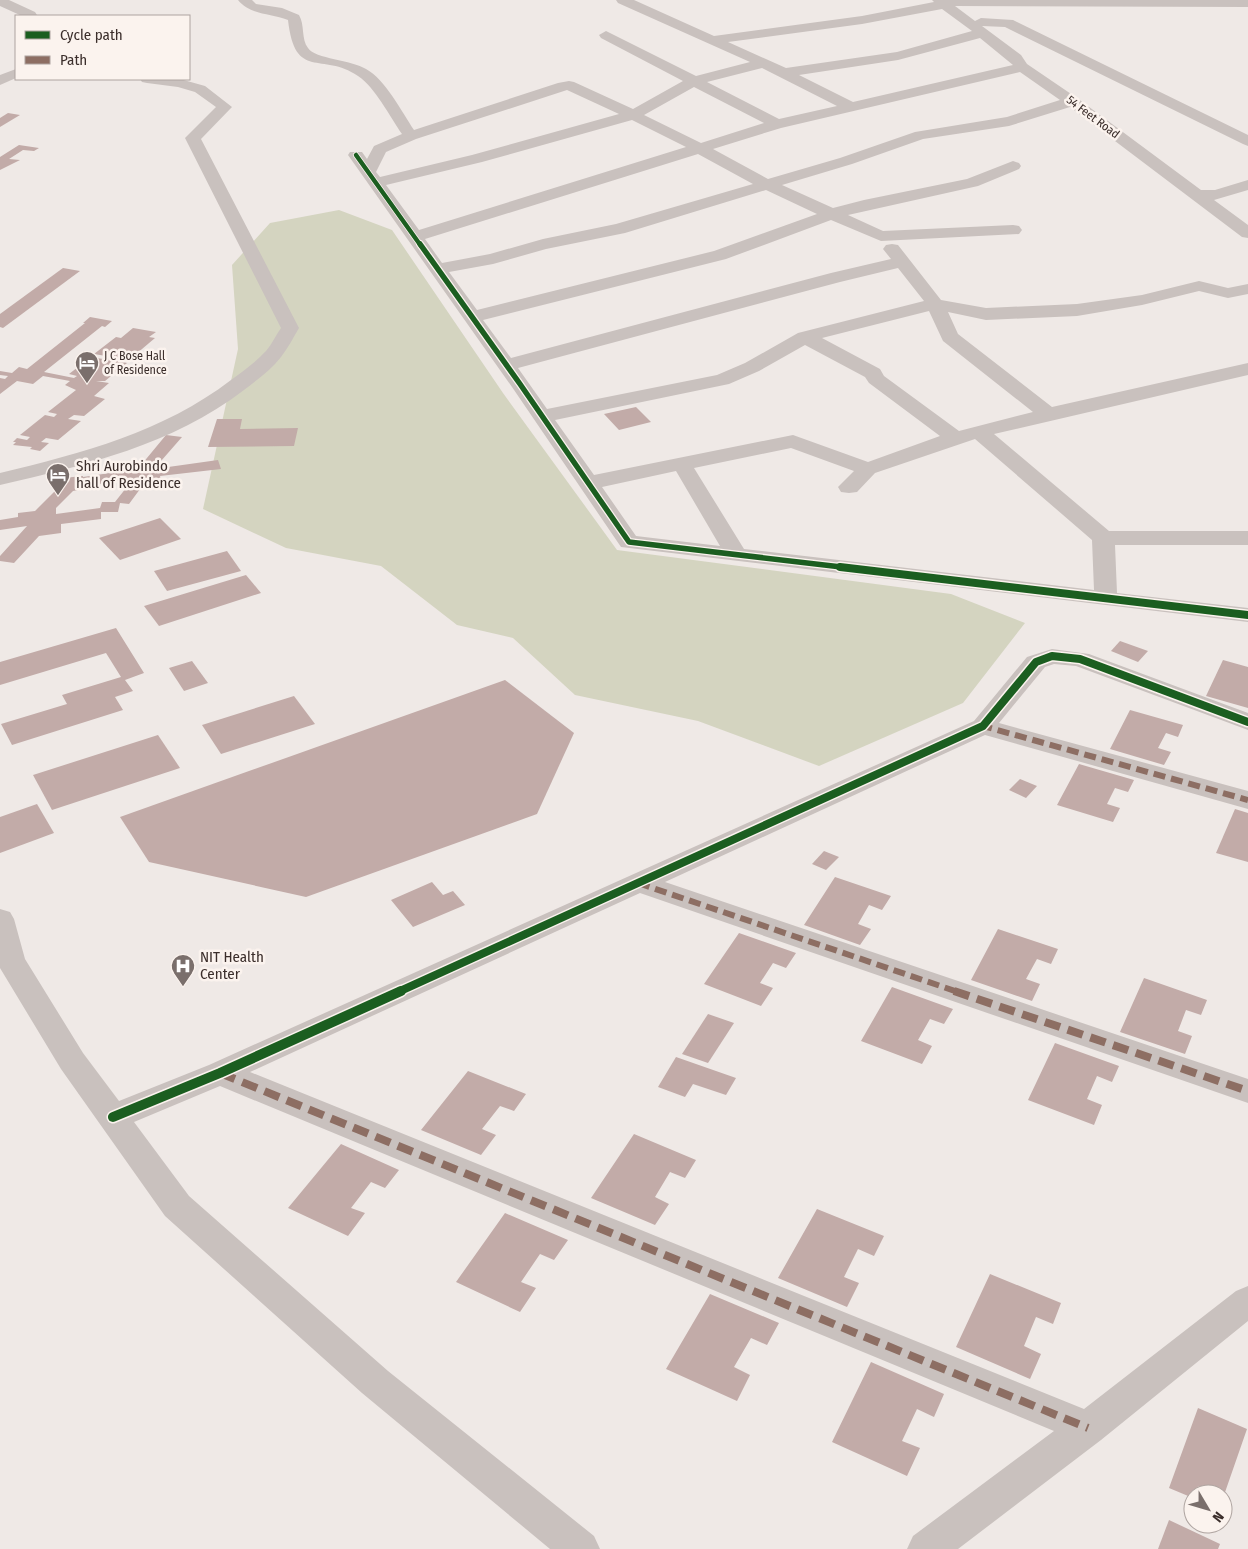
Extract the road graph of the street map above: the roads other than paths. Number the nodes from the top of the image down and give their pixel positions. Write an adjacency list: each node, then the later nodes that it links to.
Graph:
1 (0, 0): 7 (street)
2 (245, 0): 24 (street)
3 (623, 0): 5 (street)
4 (948, 2): 6 (street); 8 (street, 54 Feet Road); 10 (street)
5 (639, 3): 10 (street)
6 (1248, 3)
7 (30, 15)
8 (981, 27): 12 (street, 54 Feet Road); 16 (street); 25 (street); 31 (street, 54 Feet Road)
9 (606, 35): 19 (street)
10 (712, 40): 11 (street)
11 (764, 64): 16 (street); 19 (street)
12 (1022, 67): 20 (street, 54 Feet Road); 21 (street)
13 (0, 68): 14 (street)
14 (15, 71)
15 (15, 72): 18 (street)
16 (784, 73): 21 (street)
17 (158, 80): 53 (street)
18 (0, 81)
19 (694, 81): 22 (street); 23 (street)
20 (1072, 101): 29 (street); 32 (street, 54 Feet Road)
21 (851, 107): 23 (street)
22 (633, 115): 24 (street); 26 (street); 28 (street)
23 (776, 124): 26 (street)
24 (411, 136): 28 (street)
25 (1248, 141)
26 (698, 147): 29 (street); 38 (street)
27 (1013, 166): 33 (street)
28 (366, 170): 38 (street)
29 (765, 184): 33 (street); 40 (street)
30 (1248, 185): 31 (street)
31 (1216, 194): 32 (street); 34 (street, 54 Feet Road)
32 (1198, 195): 36 (street, 54 Feet Road)
33 (832, 214): 37 (street); 43 (street)
34 (1248, 217)
35 (1013, 230): 37 (street)
36 (1248, 233)
37 (881, 236): 39 (street)
38 (415, 237): 40 (street)
39 (903, 262): 42 (street); 45 (street)
40 (438, 269): 43 (street)
41 (1248, 289): 42 (street)
42 (935, 304): 44 (street); 47 (street)
43 (472, 317): 45 (street)
44 (805, 337): 48 (street); 50 (street)
45 (507, 365): 48 (street)
46 (1248, 370): 47 (street)
47 (1048, 414): 49 (street)
48 (542, 416): 54 (street)
49 (979, 432): 50 (street); 56 (street)
50 (955, 438): 52 (street)
51 (681, 463): 52 (street); 54 (street); 58 (street)
52 (868, 469): 55 (street)
53 (0, 478)
54 (588, 482): 58 (street)
55 (849, 487)
56 (1103, 538): 57 (street); 59 (street)
57 (1248, 538)
58 (737, 555): 59 (street)
59 (1106, 599): 60 (street)
60 (1248, 616)
61 (1248, 722): 62 (street)
62 (983, 726): 63 (street); 64 (street)
63 (1248, 800)
64 (637, 882): 66 (street); 67 (street)
65 (0, 919): 68 (street)
66 (220, 1073): 68 (street); 70 (street)
67 (1248, 1092)
68 (112, 1117): 71 (street)
69 (1248, 1301): 70 (street)
70 (1088, 1428): 72 (street)
71 (580, 1549)
72 (927, 1549)

